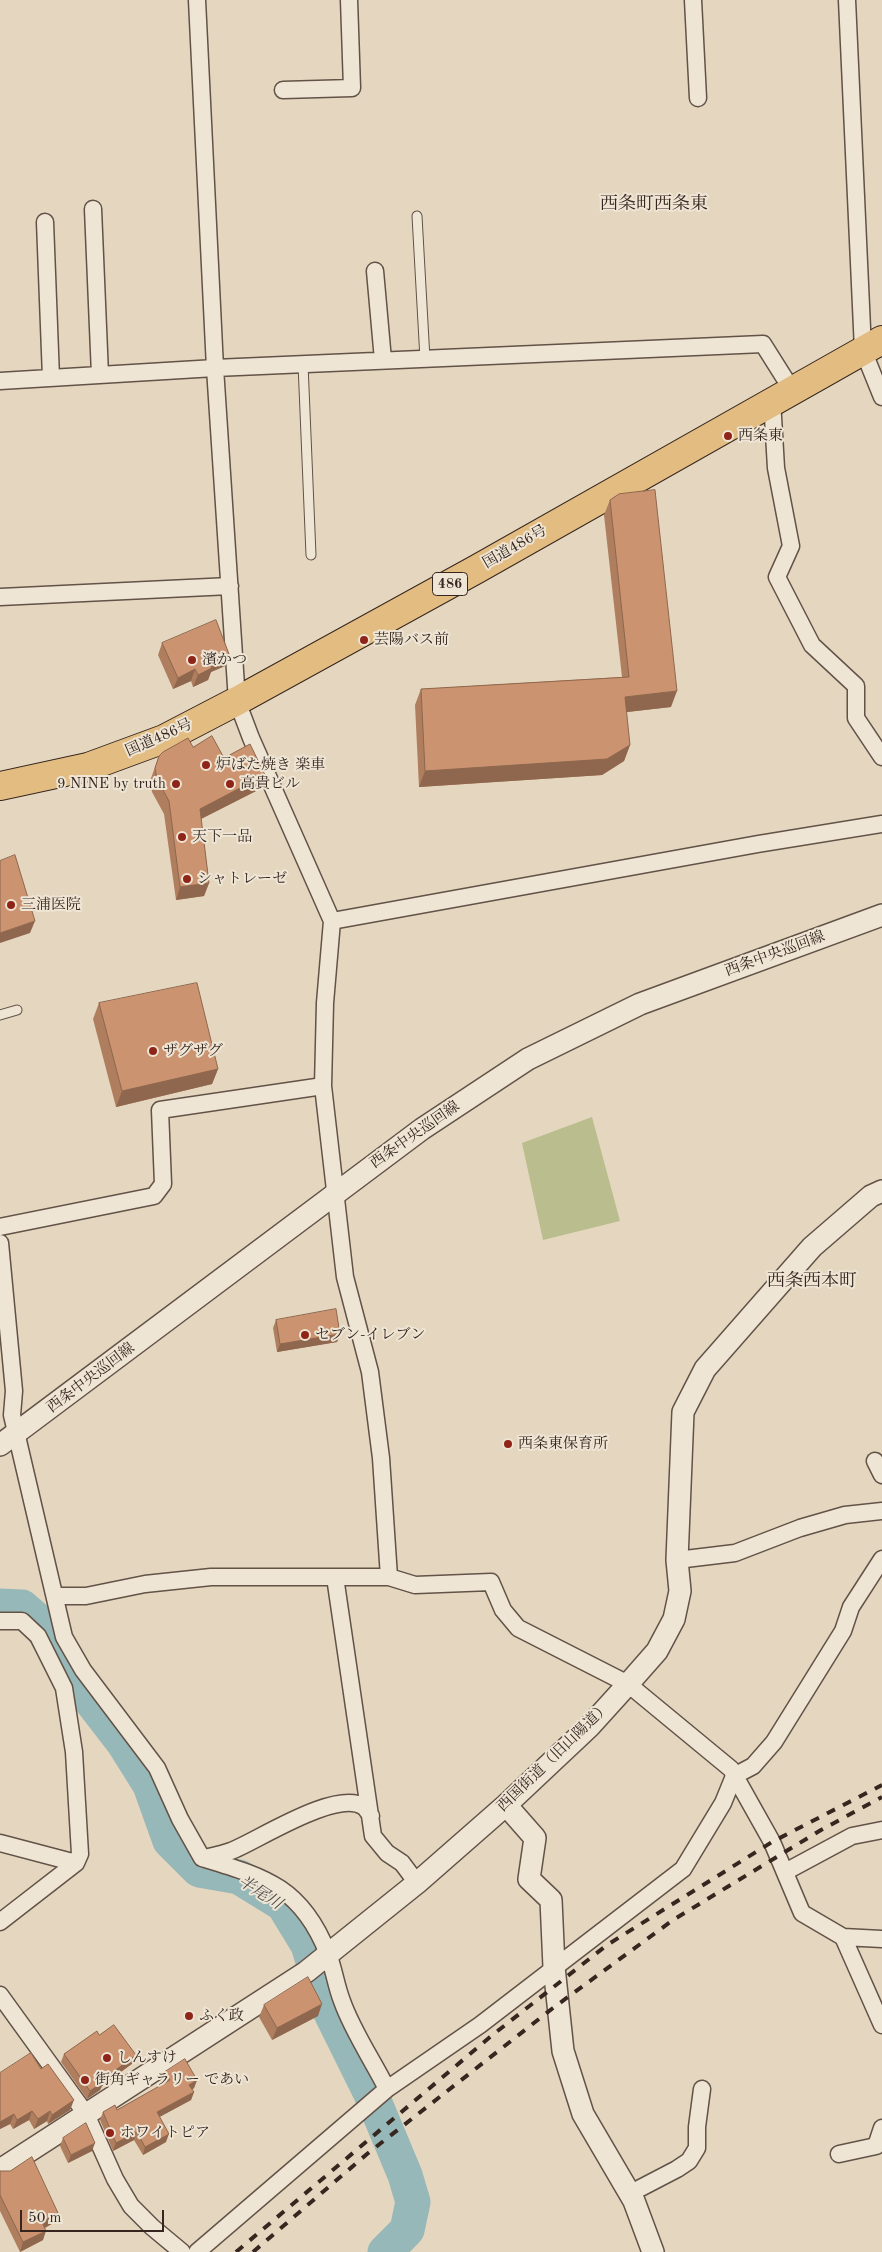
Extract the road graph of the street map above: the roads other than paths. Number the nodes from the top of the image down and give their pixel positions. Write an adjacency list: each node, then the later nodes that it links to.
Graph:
1 (197, 0): 15 (street)
2 (349, 0): 5 (street)
3 (693, 0): 6 (street)
4 (847, 0): 11 (street)
5 (283, 90)
6 (698, 98)
7 (93, 209): 17 (street)
8 (417, 216): 12 (lane)
9 (45, 222): 18 (street)
10 (375, 271): 13 (street)
11 (872, 345): 20 (highway, 国道486号 / 486); 21 (street)
12 (424, 358): 13 (street); 20 (street)
13 (383, 360): 14 (street)
14 (303, 364): 15 (street); 22 (lane)
15 (216, 368): 17 (street); 23 (street)
16 (0, 370): 19 (street)
17 (100, 375): 18 (street)
18 (51, 378): 19 (street)
19 (0, 381)
20 (782, 395): 25 (highway, 国道486号 / 486); 26 (street)
21 (882, 397)
22 (311, 555)
23 (230, 586): 24 (street); 25 (street)
24 (0, 597)
25 (237, 701): 27 (highway, 国道486号 / 486); 30 (street)
26 (882, 757)
27 (0, 786)
28 (882, 824): 30 (street)
29 (882, 914): 34 (street, 西条中央巡回線)
30 (332, 922): 33 (street)
31 (17, 1010): 32 (lane)
32 (0, 1016)
33 (323, 1086): 34 (street); 36 (street)
34 (337, 1191): 38 (street, 西条中央巡回線); 43 (street)
35 (882, 1191): 41 (street, 西国街道（旧山陽道）)
36 (0, 1227)
37 (0, 1243): 38 (street)
38 (8, 1440): 44 (street)
39 (882, 1511): 41 (street)
40 (882, 1559): 49 (street)
41 (677, 1560): 47 (street, 西国街道（旧山陽道）)
42 (335, 1577): 43 (street); 44 (street); 51 (street)
43 (389, 1578): 47 (street)
44 (55, 1596): 46 (street)
45 (0, 1621): 48 (street)
46 (85, 1674): 48 (street); 54 (street)
47 (628, 1684): 49 (street); 50 (street, 西国街道（旧山陽道）)
48 (65, 1687): 55 (street)
49 (734, 1776): 56 (street); 62 (street)
50 (506, 1804): 57 (street, 西国街道（旧山陽道）); 62 (street)
51 (372, 1816): 54 (street); 57 (street)
52 (882, 1830): 56 (street)
53 (0, 1843): 55 (street)
54 (202, 1858): 61 (street)
55 (76, 1863): 58 (street)
56 (785, 1872): 59 (street)
57 (417, 1883): 61 (street, 西国街道（旧山陽道）)
58 (0, 1922)
59 (843, 1937): 60 (street); 64 (street)
60 (882, 1939)
61 (328, 1954): 65 (street); 67 (street, 西国街道（旧山陽道）)
62 (554, 1967): 65 (street); 71 (street)
63 (0, 1994): 67 (street)
64 (882, 2025)
65 (387, 2089): 73 (street)
66 (702, 2090): 71 (street)
67 (86, 2114): 70 (street, 西国街道（旧山陽道）); 72 (street)
68 (882, 2128): 69 (street)
69 (839, 2154)
70 (0, 2170)
71 (629, 2194): 74 (street)
72 (182, 2252)
73 (197, 2252)
74 (653, 2252)

